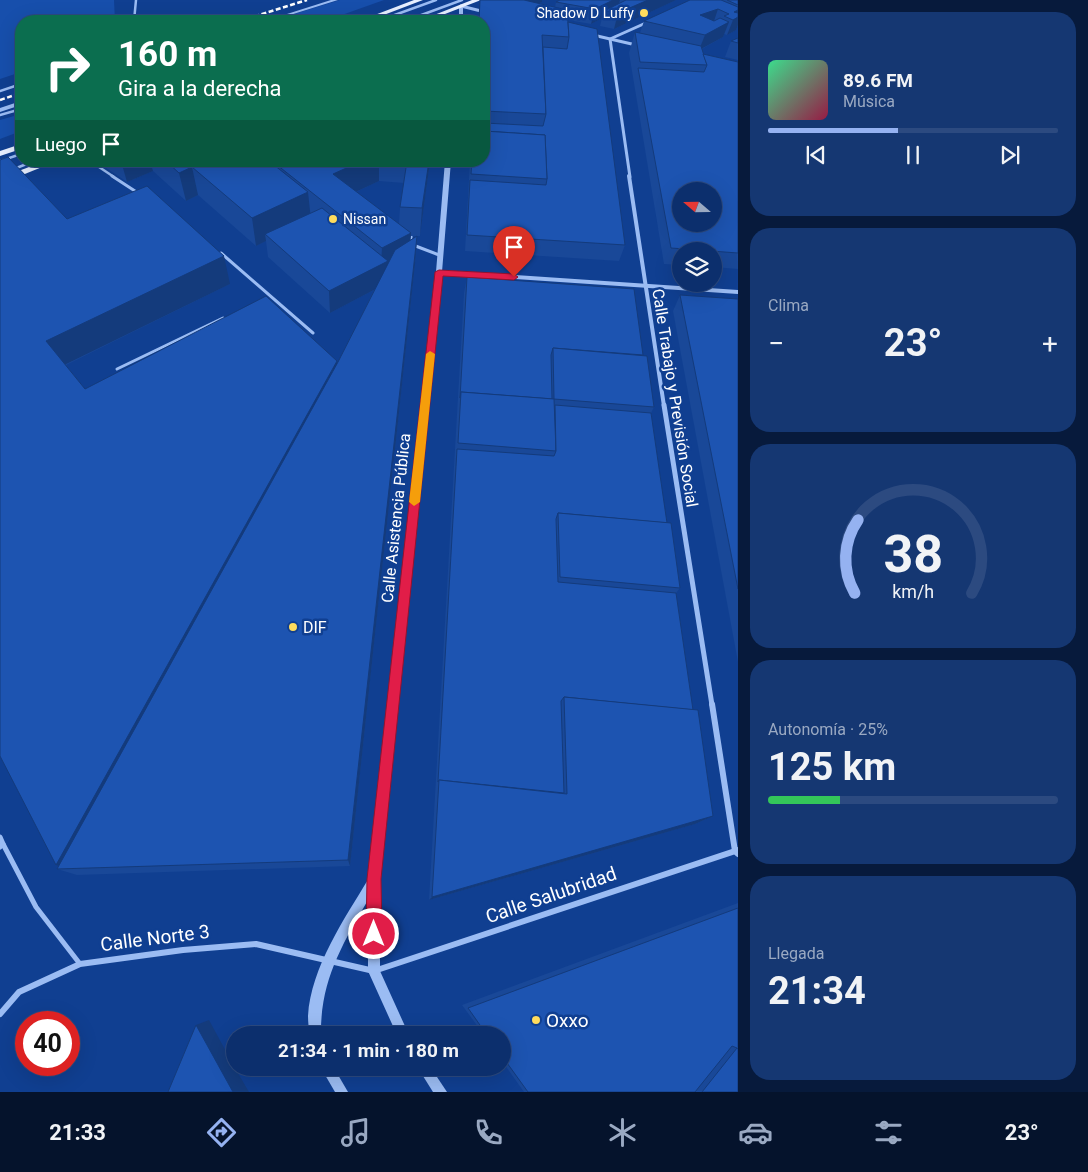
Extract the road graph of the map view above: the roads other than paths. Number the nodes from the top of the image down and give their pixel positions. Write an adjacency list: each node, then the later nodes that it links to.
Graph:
1 (136, 0): 8 (lane)
2 (336, 0): 9 (street)
3 (420, 0): 10 (main road)
4 (436, 0): 11 (lane)
5 (478, 0): 6 (main road)
6 (461, 3): 7 (street); 12 (lane); 13 (main road)
7 (489, 12)
8 (135, 15)
9 (287, 15)
10 (379, 15)
11 (395, 15)
12 (424, 15)
13 (439, 15)
14 (654, 20): 16 (street)
15 (592, 35): 16 (street)
16 (610, 39): 17 (street); 41 (street, Calle Trabajo y Previsión Social)
17 (638, 46)
18 (15, 86): 19 (lane)
19 (0, 90)
20 (15, 105): 21 (street)
21 (0, 110)
22 (15, 111): 23 (lane)
23 (0, 115)
24 (15, 148): 25 (main road)
25 (0, 154)
26 (15, 156): 27 (lane)
27 (0, 161)
28 (19, 167): 32 (lane)
29 (36, 167): 33 (main road)
30 (99, 167): 34 (lane)
31 (447, 167): 39 (street, Calle Asistencia Pública)
32 (9, 171)
33 (0, 181)
34 (144, 197)
35 (412, 236): 37 (lane)
36 (404, 240): 37 (lane)
37 (411, 244): 39 (lane)
38 (220, 252): 43 (lane)
39 (439, 255): 40 (street, Calle Asistencia Pública)
40 (439, 272): 41 (street); 51 (street, Calle Asistencia Pública)
41 (645, 285): 42 (street); 50 (street, Calle Trabajo y Previsión Social)
42 (738, 292)
43 (270, 296): 44 (lane); 46 (lane)
44 (261, 300)
45 (225, 318): 47 (lane)
46 (313, 333)
47 (117, 369)
48 (0, 837): 49 (lane)
49 (2, 845): 53 (lane)
50 (737, 851): 54 (street, Calle Salubridad)
51 (374, 879): 52 (street, Calle Asistencia Pública); 54 (street, Calle Asistencia Pública)
52 (328, 959): 53 (street, Calle Norte 3); 54 (street, Calle Norte 3); 56 (street, Calle Asistencia Pública)
53 (80, 964): 55 (street, Calle Norte 3)
54 (374, 972): 57 (street, Calle Asistencia Pública)
55 (0, 1014)
56 (316, 1026)
57 (399, 1026)
58 (332, 1076): 60 (street)
59 (430, 1076): 61 (street)
60 (342, 1092)
61 (441, 1092)

